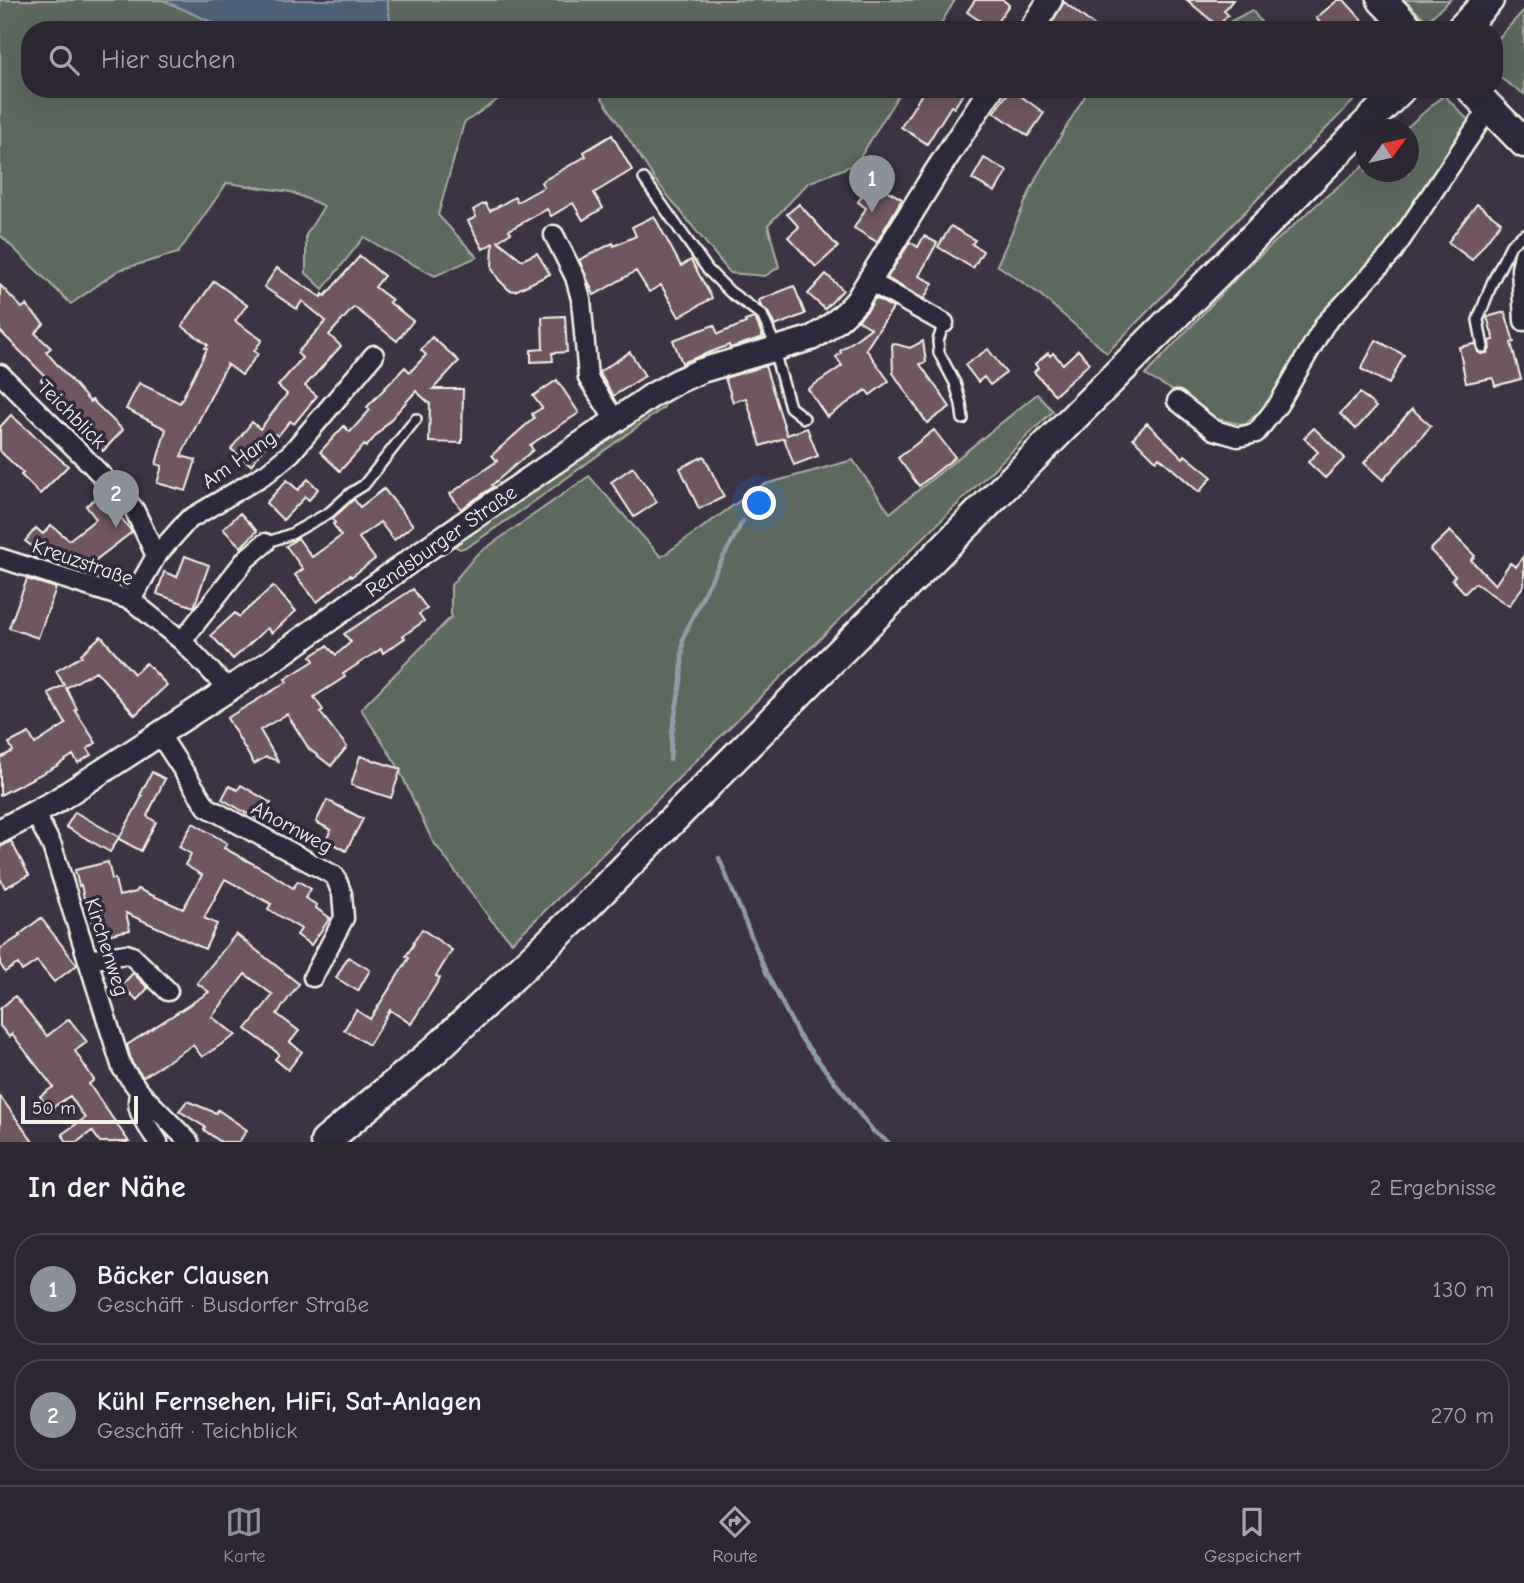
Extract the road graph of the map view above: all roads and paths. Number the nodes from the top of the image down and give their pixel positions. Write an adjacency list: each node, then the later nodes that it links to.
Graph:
1 (1050, 0): 4 (street)
2 (1382, 0): 5 (main road)
3 (1489, 0): 6 (main road)
4 (1037, 21)
5 (1402, 21)
6 (1469, 21)
7 (985, 98): 16 (street, Rendsburger Straße)
8 (1392, 98): 43 (main road)
9 (1480, 98): 10 (main road)
10 (1490, 109): 11 (main road); 23 (street)
11 (1524, 143)
12 (645, 179): 20 (lane)
13 (1524, 234): 19 (lane)
14 (554, 235): 27 (street)
15 (1524, 254): 17 (street)
16 (874, 273): 18 (street); 20 (street, Rendsburger Straße)
17 (1524, 321)
18 (943, 323): 26 (lane)
19 (1483, 347)
20 (775, 349): 24 (lane); 27 (street, Rendsburger Straße)
21 (374, 355): 29 (street, Am Hang)
22 (0, 374): 29 (street, Teichblick)
23 (1177, 401)
24 (804, 418)
25 (416, 419): 28 (lane)
26 (963, 419)
27 (615, 420): 33 (street, Rendsburger Straße)
28 (265, 543): 32 (street)
29 (156, 556): 31 (street, Am Hang)
30 (0, 558): 31 (street, Kreuzstraße)
31 (131, 600): 32 (street, Kreuzstraße)
32 (182, 641): 33 (street, Kreuzstraße)
33 (229, 690): 34 (street, Rendsburger Straße)
34 (160, 735): 35 (street, Rendsburger Straße); 38 (street, Ahornweg)
35 (35, 813): 36 (street, Rendsburger Straße); 37 (street, Kirchenweg)
36 (0, 831)
37 (88, 960): 39 (street); 40 (street, Kirchenweg)
38 (313, 977)
39 (168, 991)
40 (140, 1092): 41 (street, Kirchenweg); 42 (street, Kirchenweg)
41 (158, 1142)
42 (189, 1142)
43 (325, 1142)

